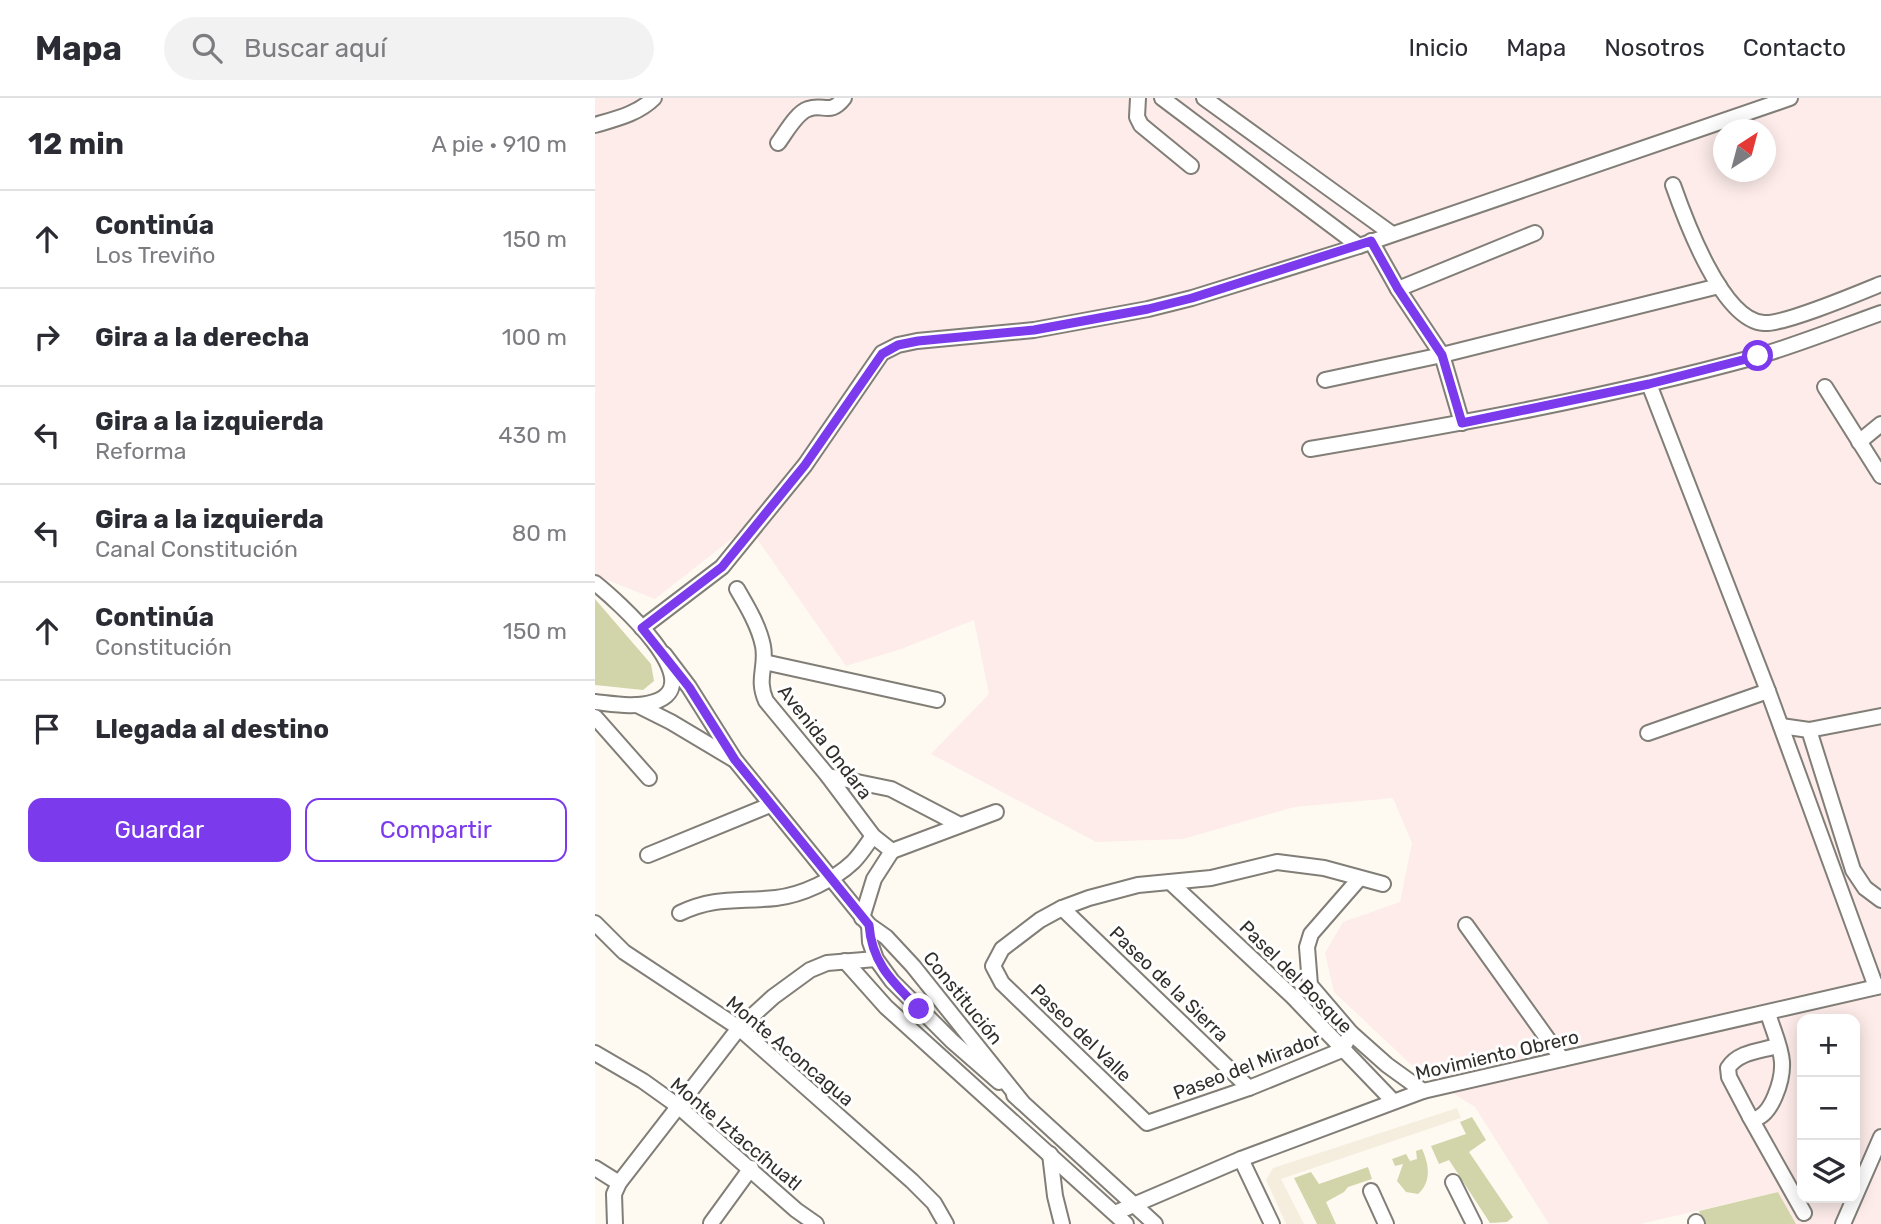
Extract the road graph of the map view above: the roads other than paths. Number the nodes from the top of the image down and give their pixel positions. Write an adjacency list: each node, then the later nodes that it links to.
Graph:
1 (654, 98): 7 (street)
2 (844, 98): 9 (street)
3 (1138, 98): 11 (street)
4 (1162, 98): 10 (street)
5 (1204, 98): 8 (street)
6 (1783, 99): 14 (street)
7 (595, 125)
8 (1245, 128): 10 (street); 14 (street)
9 (778, 143)
10 (1231, 149): 15 (street)
11 (1191, 166)
12 (1673, 185): 17 (street)
13 (1535, 233): 18 (street)
14 (1392, 234): 15 (street)
15 (1365, 244): 18 (street); 31 (street)
16 (1881, 284): 17 (street)
17 (1719, 286): 20 (street)
18 (1398, 289): 20 (street)
19 (1881, 314): 22 (street)
20 (1442, 355): 21 (street); 24 (street)
21 (1325, 380)
22 (1649, 384): 24 (street); 34 (street)
23 (1825, 387): 26 (street)
24 (1462, 423): 27 (street)
25 (1881, 424): 26 (street)
26 (1859, 442): 28 (street)
27 (1310, 449)
28 (1881, 476)
29 (595, 583): 31 (street, Constitución)
30 (737, 589): 33 (street, Avenida Ondara)
31 (642, 628): 32 (street, Constitución)
32 (664, 654): 37 (street); 43 (street, Constitución)
33 (764, 662): 35 (street); 44 (street, Avenida Ondara)
34 (1768, 691): 40 (street); 42 (street)
35 (937, 700)
36 (595, 702): 37 (street)
37 (637, 705): 43 (street)
38 (1881, 716): 41 (street)
39 (595, 717): 45 (street)
40 (1781, 726): 41 (street); 67 (street)
41 (1809, 730): 58 (street)
42 (1648, 733)
43 (735, 760): 46 (street, Constitución)
44 (828, 776): 48 (street); 49 (street, Avenida Ondara)
45 (649, 778)
46 (770, 806): 51 (street); 53 (street, Constitución)
47 (996, 811): 48 (street)
48 (960, 825): 50 (street)
49 (873, 836): 50 (street, Avenida Ondara); 52 (street)
50 (892, 851): 55 (street)
51 (648, 855)
52 (853, 862): 53 (street); 55 (street)
53 (829, 878): 60 (street); 61 (street, Constitución)
54 (1359, 878): 56 (street); 57 (street); 66 (street)
55 (874, 879): 61 (street)
56 (1170, 882): 59 (street); 68 (street, Pasel del Bosque)
57 (1383, 884)
58 (1881, 900)
59 (1062, 908): 76 (street, Paseo de la Sierra); 82 (street, Paseo del Valle)
60 (680, 913)
61 (866, 921): 64 (street, Constitución); 79 (street, Constitución)
62 (595, 923): 70 (street, Monte Aconcagua)
63 (1466, 925): 75 (street)
64 (876, 958): 65 (street); 79 (street, Constitución)
65 (845, 961): 70 (street); 84 (street)
66 (1310, 985): 68 (street); 71 (street)
67 (1878, 987): 69 (street, Movimiento Obrero)
68 (1293, 997): 73 (street, Pasel del Bosque)
69 (1768, 1013): 72 (street); 75 (street, Movimiento Obrero)
70 (739, 1028): 80 (street); 98 (street, Monte Aconcagua)
71 (1351, 1033): 73 (street, Paseo del Mirador); 77 (street)
72 (1777, 1046): 81 (street); 81 (street)
73 (1342, 1050): 76 (street, Paseo del Mirador); 78 (street, Pasel del Bosque)
74 (595, 1053): 80 (street, Monte Iztaccíhuatl)
75 (1562, 1059): 77 (street, Movimiento Obrero)
76 (1249, 1088): 82 (street, Paseo del Mirador)
77 (1423, 1091): 78 (street, Movimiento Obrero)
78 (1393, 1101): 85 (street, Movimiento Obrero)
79 (1022, 1102): 92 (street, Constitución)
80 (678, 1106): 88 (street, Monte Iztaccíhuatl); 90 (street)
81 (1750, 1117): 94 (street)
82 (1147, 1123)
83 (1881, 1137): 86 (street)
84 (1050, 1154): 93 (street); 99 (street)
85 (1241, 1158): 92 (street, Movimiento Obrero); 102 (street)
86 (1876, 1162): 105 (street)
87 (595, 1168): 90 (street)
88 (751, 1168): 95 (street); 97 (street, Monte Iztaccíhuatl)
89 (1453, 1182): 104 (street)
90 (619, 1183): 96 (street)
91 (1371, 1191): 103 (street)
92 (1134, 1203): 93 (street, Movimiento Obrero); 101 (street, Constitución)
93 (1115, 1213): 100 (street)
94 (1804, 1213)
95 (712, 1223)
96 (615, 1224)
97 (816, 1224)
98 (946, 1224)
99 (1062, 1224)
100 (1126, 1224)
101 (1156, 1224)
102 (1272, 1224)
103 (1386, 1224)
104 (1474, 1224)
105 (1843, 1224)

